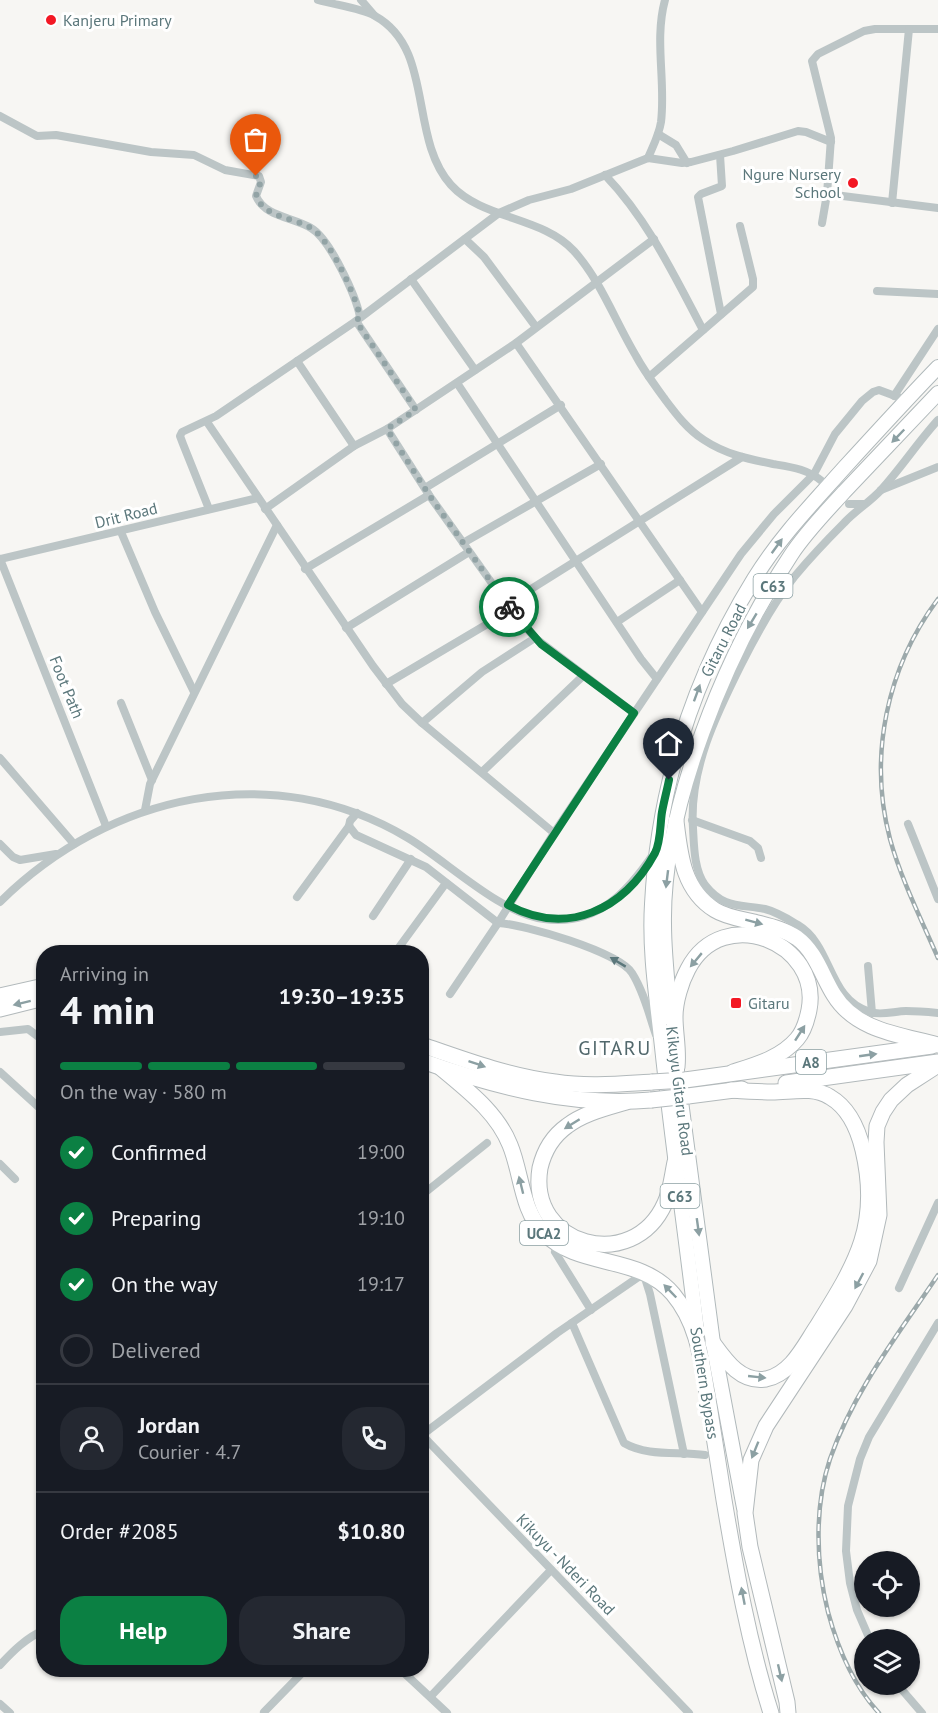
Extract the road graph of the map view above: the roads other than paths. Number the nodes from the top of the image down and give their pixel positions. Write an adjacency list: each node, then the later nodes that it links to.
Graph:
1 (318, 0): 4 (street)
2 (361, 0): 4 (street)
3 (665, 0): 8 (street)
4 (374, 15): 17 (street)
5 (909, 29): 6 (street); 9 (street); 15 (street)
6 (938, 29)
7 (0, 116): 27 (street)
8 (658, 134): 11 (street); 12 (street)
9 (831, 142): 10 (street); 14 (street)
10 (720, 155): 12 (street); 26 (street)
11 (648, 158): 12 (street); 13 (street)
12 (687, 163)
13 (605, 175): 17 (street); 21 (street)
14 (827, 194): 15 (street); 18 (street)
15 (892, 203): 16 (street)
16 (938, 208)
17 (499, 213): 20 (street); 23 (street)
18 (822, 224)
19 (740, 225): 26 (street)
20 (465, 239): 22 (street); 28 (street)
21 (654, 239): 23 (street); 30 (street)
22 (411, 279): 27 (street); 34 (street)
23 (597, 283): 28 (street); 35 (street)
24 (877, 291): 25 (street)
25 (938, 294)
26 (721, 314): 30 (street)
27 (358, 319): 32 (street); 40 (street)
28 (536, 327): 31 (street)
29 (938, 329): 38 (street)
30 (703, 330): 35 (street)
31 (516, 343): 34 (street); 39 (street)
32 (297, 361): 42 (street); 45 (street)
33 (938, 367): 38 (main road, Gitaru Road / C63)
34 (475, 370): 36 (street)
35 (649, 377): 46 (street)
36 (457, 383): 40 (street); 44 (street)
37 (938, 393): 86 (main road, Gitaru Road / C63, one-way to 86)
38 (900, 398): 49 (street); 93 (main road, Gitaru Road / C63, one-way to 38)
39 (561, 405): 44 (street); 47 (street)
40 (416, 410): 43 (street)
41 (938, 420): 51 (street)
42 (207, 422): 53 (street); 57 (street)
43 (387, 429): 45 (street); 52 (street)
44 (499, 444): 52 (street); 54 (street)
45 (354, 446): 58 (street)
46 (741, 457): 49 (street); 59 (street)
47 (601, 464): 54 (street); 59 (street)
48 (938, 467): 51 (street)
49 (814, 474): 50 (street); 69 (street)
50 (823, 482)
51 (881, 490): 56 (street)
52 (427, 492): 62 (street); 66 (street)
53 (258, 498): 57 (street, Drit Road); 58 (street)
54 (537, 500): 62 (street); 65 (street)
55 (849, 504): 56 (street)
56 (864, 504): 85 (street)
57 (209, 509): 61 (street, Drit Road)
58 (265, 509): 60 (street)
59 (639, 521): 65 (street); 67 (street)
60 (277, 525): 66 (street); 76 (street)
61 (122, 532): 64 (street, Drit Road); 76 (street)
62 (463, 543): 63 (street)
63 (470, 552): 68 (street); 71 (street)
64 (0, 559): 88 (street, Foot Path)
65 (577, 561): 68 (street); 70 (street)
66 (305, 569): 71 (street)
67 (680, 580): 69 (street); 70 (street)
68 (509, 607): 72 (street); 75 (street)
69 (702, 612): 74 (street)
70 (617, 622): 74 (street)
71 (346, 628): 75 (street)
72 (535, 638): 73 (street); 79 (street)
73 (584, 675): 78 (street); 81 (street)
74 (657, 679): 78 (street)
75 (386, 684): 79 (street)
76 (194, 692): 82 (street)
77 (121, 703): 82 (street)
78 (634, 713): 90 (street)
79 (422, 723): 81 (street)
80 (0, 758): 92 (street)
81 (482, 772): 90 (street)
82 (152, 780): 83 (street)
83 (145, 810): 84 (street); 88 (street)
84 (357, 813): 89 (street); 101 (street)
85 (692, 820): 95 (street); 111 (street)
86 (676, 821): 115 (highway, C63, one-way to 115); 123 (main road, Kikuyu Gitaru Road / C63, one-way to 123)
87 (908, 824): 99 (street)
88 (106, 826): 92 (street)
89 (349, 826): 96 (street); 98 (street)
90 (554, 833): 101 (street)
91 (0, 844): 94 (street)
92 (74, 844): 94 (street)
93 (656, 850): 101 (street); 117 (main road, Gitaru Road / C63)
94 (58, 854): 100 (street)
95 (761, 858)
96 (411, 859): 97 (street); 102 (street)
97 (446, 883): 103 (street); 104 (street)
98 (297, 897)
99 (938, 899)
100 (0, 902)
101 (508, 905): 103 (street)
102 (373, 916)
103 (498, 923): 107 (street); 117 (street, one-way to 103)
104 (400, 945)
105 (868, 966): 111 (street)
106 (36, 988): 108 (highway)
107 (450, 994)
108 (0, 996)
109 (36, 1000): 110 (highway, one-way to 110)
110 (0, 1009)
111 (872, 1013): 112 (street)
112 (938, 1013)
113 (0, 1032): 114 (street)
114 (36, 1035)
115 (938, 1045): 122 (highway, A8, one-way to 115)
116 (429, 1046): 123 (highway, A8, one-way to 123, bridge)
117 (662, 1050): 128 (main road, Southern Bypass / C63)
118 (429, 1064): 120 (highway, A8)
119 (938, 1064): 124 (highway, A8); 144 (highway, one-way to 144)
120 (441, 1068): 125 (highway, A8); 138 (highway, UCA2, one-way to 120)
121 (0, 1072): 126 (street)
122 (733, 1072): 123 (highway, A8); 123 (highway, one-way to 123)
123 (681, 1073): 138 (main road, Kikuyu Gitaru Road / C63, one-way to 138)
124 (731, 1090): 125 (highway, A8, bridge); 138 (highway, one-way to 124)
125 (626, 1102): 128 (highway, one-way to 128)
126 (36, 1105)
127 (487, 1143): 131 (street)
128 (675, 1162): 138 (main road, Southern Bypass / C63)
129 (0, 1164): 130 (street)
130 (15, 1179)
131 (429, 1189)
132 (938, 1203): 134 (street)
133 (555, 1252): 135 (street)
134 (899, 1288)
135 (591, 1310): 136 (street); 142 (street)
136 (572, 1323): 140 (street); 142 (street)
137 (938, 1323): 146 (street)
138 (706, 1342): 139 (main road, Kikuyu Gitaru Road / C63); 148 (highway, Southern Bypass / UCA2, one-way to 138)
139 (722, 1395): 144 (main road, Southern Bypass / C63)
140 (429, 1430)
141 (429, 1442): 145 (street, Kikuyu - Nderi Road)
142 (684, 1454): 143 (street)
143 (705, 1455)
144 (744, 1513): 155 (highway, Southern Bypass, one-way to 155)
145 (551, 1570): 153 (street); 159 (street, Kikuyu - Nderi Road)
146 (865, 1629)
147 (36, 1634): 149 (street)
148 (754, 1654): 160 (highway); 161 (highway, Southern Bypass / UCA2)
149 (0, 1665)
150 (297, 1677): 156 (street)
151 (408, 1677): 153 (street)
152 (906, 1695): 162 (street)
153 (430, 1696): 158 (street)
154 (0, 1704): 157 (street)
155 (789, 1709)
156 (264, 1712)
157 (10, 1713)
158 (447, 1713)
159 (689, 1713)
160 (761, 1713)
161 (771, 1713)
162 (922, 1713)

